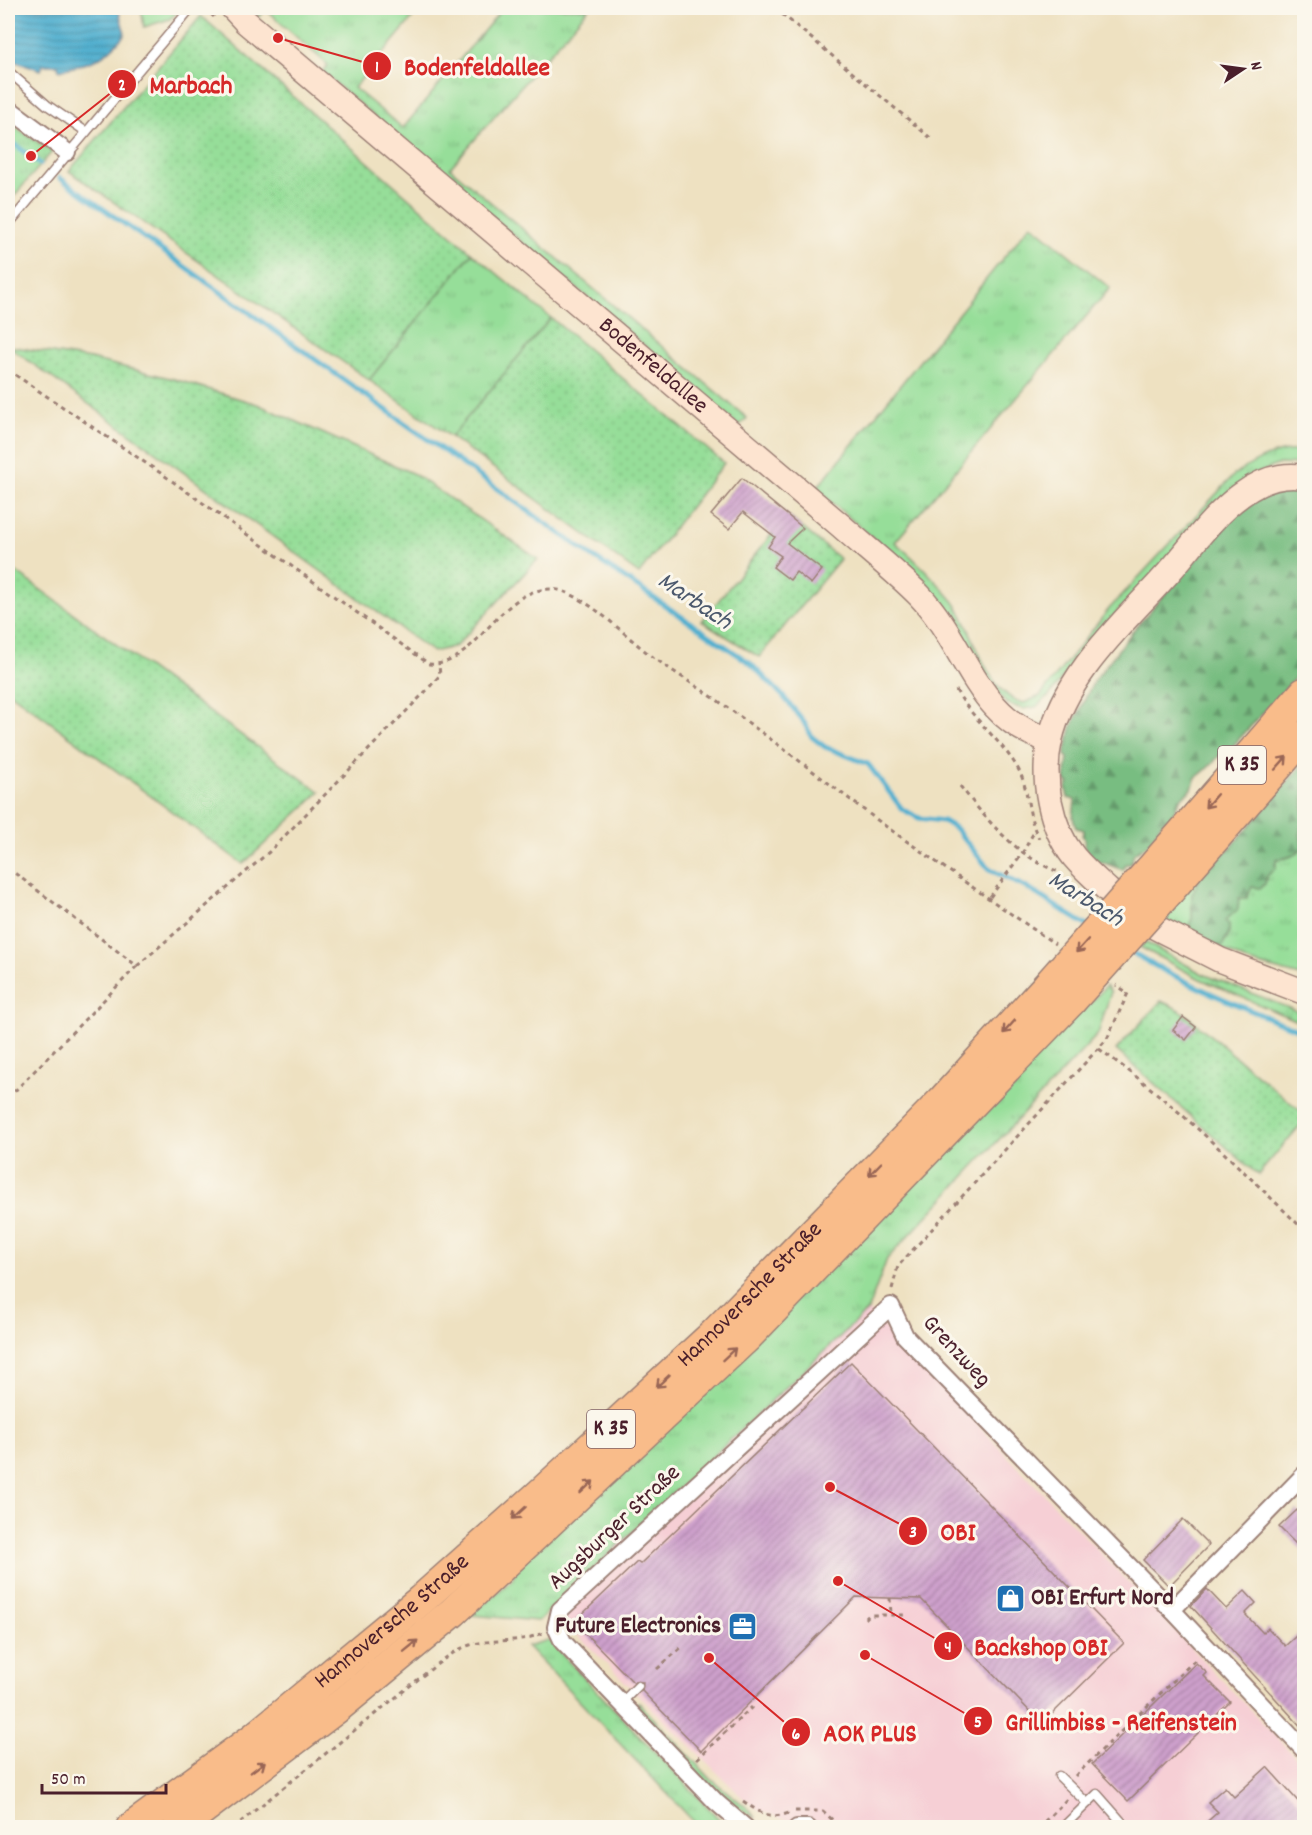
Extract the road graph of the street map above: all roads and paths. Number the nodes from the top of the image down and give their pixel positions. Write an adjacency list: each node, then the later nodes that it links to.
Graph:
1 (191, 8): 7 (lane)
2 (205, 8): 4 (path)
3 (775, 8): 8 (path)
4 (224, 13): 17 (street, Bodenfeldallee)
5 (8, 71): 7 (lane)
6 (8, 108): 9 (street)
7 (85, 131): 9 (lane)
8 (933, 140)
9 (67, 152): 10 (lane)
10 (8, 225)
11 (8, 370): 13 (path)
12 (1305, 477): 17 (street)
13 (439, 665): 26 (path); 29 (path)
14 (952, 683): 19 (path)
15 (1305, 693): 24 (highway, Hannoversche Straße / K 35, one-way to 24)
16 (1305, 736): 24 (highway, Hannoversche Straße / K 35, one-way to 16)
17 (1050, 740): 25 (street)
18 (960, 786): 21 (path)
19 (1034, 831): 20 (path); 21 (path)
20 (1041, 843)
21 (1023, 852): 22 (path); 26 (path)
22 (1059, 867)
23 (8, 868): 29 (path)
24 (1160, 880): 34 (highway, Hannoversche Straße / K 35, bridge)
25 (1110, 892)
26 (991, 896): 28 (path)
27 (1157, 928): 30 (street)
28 (1061, 948)
29 (137, 966): 36 (path)
30 (1270, 978): 32 (street); 33 (street)
31 (1110, 981): 35 (path, Grenzweg)
32 (1305, 983)
33 (1305, 992)
34 (1060, 993): 61 (highway, Hannoversche Straße / K 35, one-way to 61); 62 (highway, Hannoversche Straße / K 35, one-way to 34)
35 (1099, 1049): 37 (path); 38 (path, Grenzweg)
36 (8, 1098)
37 (1305, 1230)
38 (891, 1306): 41 (street, Grenzweg); 45 (street, Augsburger Straße)
39 (1305, 1475): 41 (street)
40 (890, 1598): 42 (path)
41 (1172, 1610): 47 (street, Grenzweg)
42 (891, 1615): 43 (path); 44 (path)
43 (905, 1615)
44 (865, 1618)
45 (556, 1627): 50 (street, Augsburger Straße); 63 (path)
46 (683, 1646): 48 (path)
47 (1208, 1647): 52 (street, Grenzweg); 57 (path)
48 (657, 1669)
49 (638, 1686): 50 (lane)
50 (622, 1702): 64 (street, Augsburger Straße)
51 (752, 1707): 54 (path)
52 (1305, 1750)
53 (689, 1751): 54 (path)
54 (697, 1759): 55 (path)
55 (704, 1767)
56 (1059, 1776): 57 (lane)
57 (1067, 1784): 58 (lane)
58 (1075, 1791): 60 (lane); 68 (path)
59 (741, 1800): 67 (path)
60 (1087, 1803): 69 (lane); 70 (lane)
61 (131, 1827)
62 (178, 1827)
63 (232, 1827)
64 (746, 1827)
65 (797, 1827): 66 (street)
66 (808, 1827)
67 (841, 1827)
68 (1038, 1827)
69 (1062, 1827)
70 (1127, 1827)

